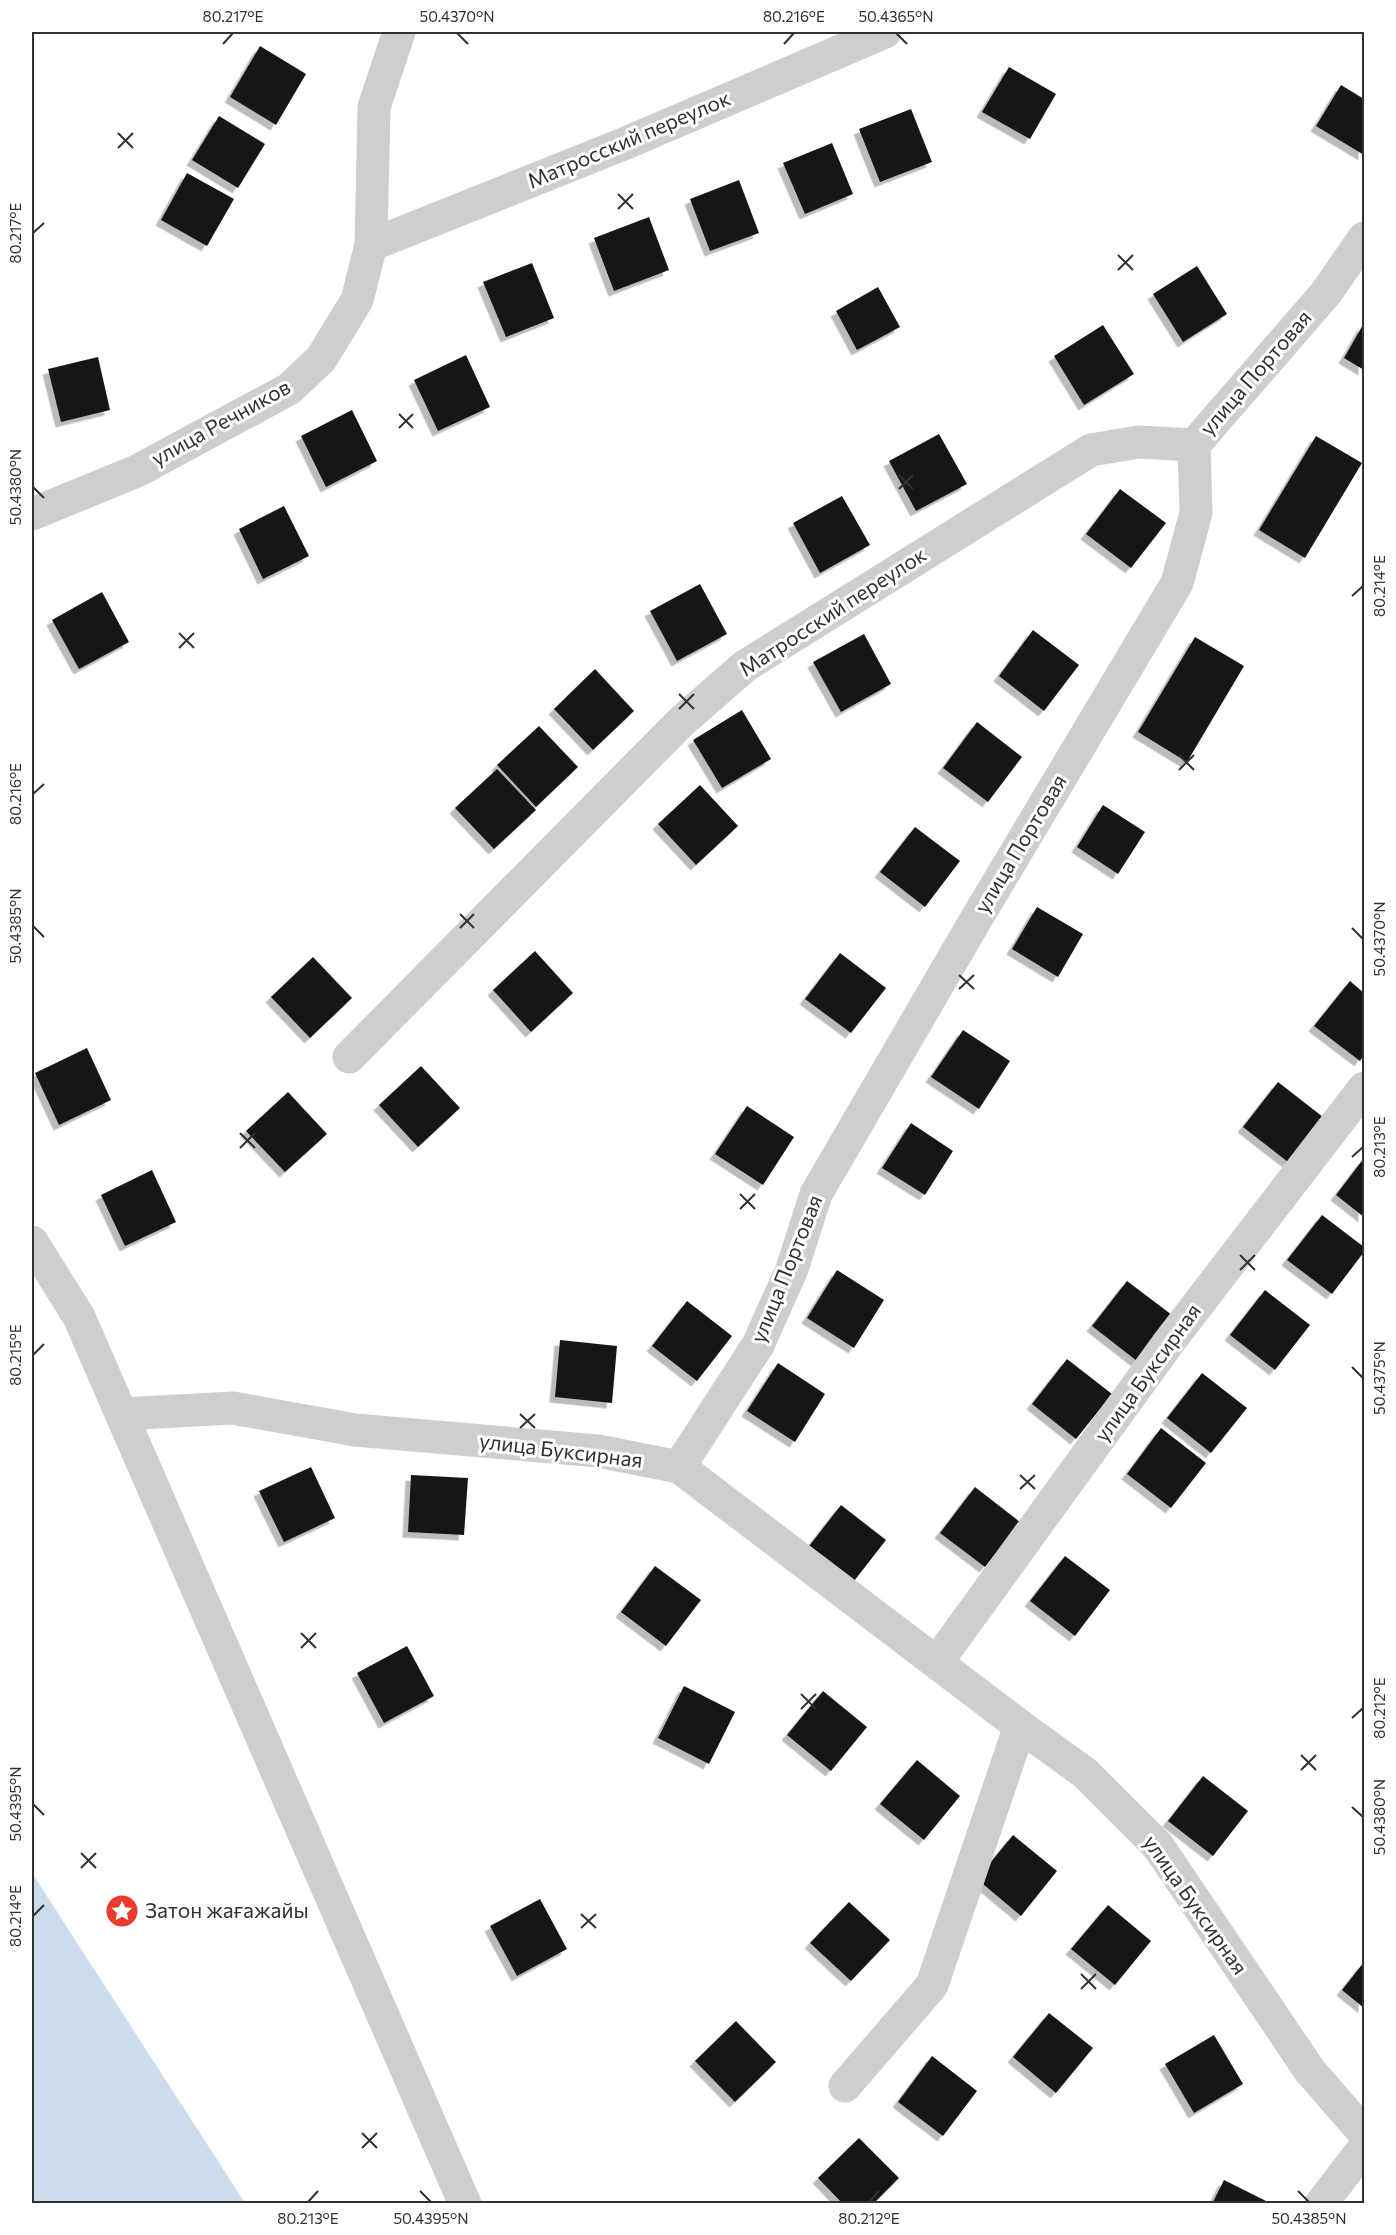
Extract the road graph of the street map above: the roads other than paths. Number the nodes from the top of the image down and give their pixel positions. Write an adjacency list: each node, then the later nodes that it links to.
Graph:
1 (399, 32): 4 (street, улица Речников)
2 (885, 32): 4 (street, Матросский переулок)
3 (1365, 238): 5 (street, улица Портовая)
4 (371, 245): 6 (street, улица Речников)
5 (1194, 445): 7 (street, Матросский переулок); 11 (street, улица Портовая)
6 (32, 514)
7 (349, 1057)
8 (1365, 1088): 12 (street, улица Буксирная)
9 (32, 1242): 10 (street)
10 (121, 1414): 11 (street, улица Буксирная); 17 (street)
11 (680, 1467): 12 (street, улица Буксирная)
12 (938, 1662): 13 (street, улица Буксирная)
13 (1020, 1726): 14 (street); 15 (street, улица Буксирная)
14 (845, 2086)
15 (1365, 2133)
16 (1365, 2148): 18 (street)
17 (465, 2204)
18 (1321, 2204)

